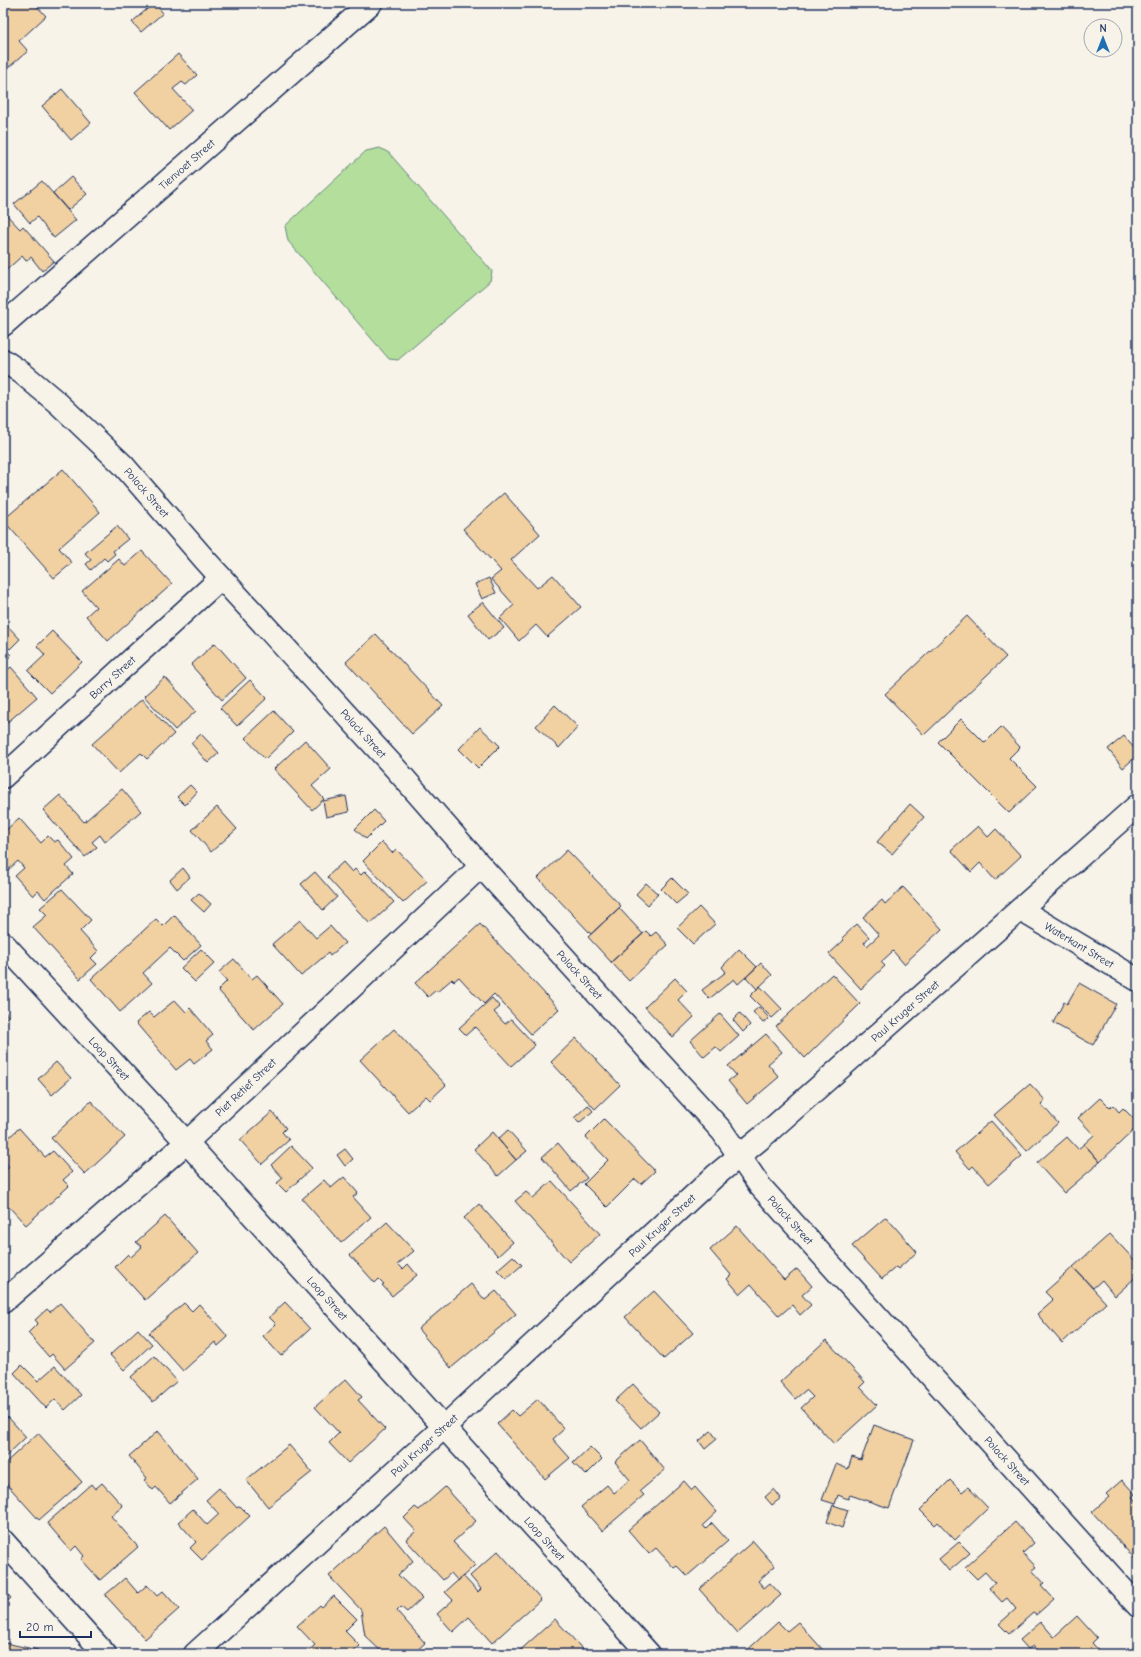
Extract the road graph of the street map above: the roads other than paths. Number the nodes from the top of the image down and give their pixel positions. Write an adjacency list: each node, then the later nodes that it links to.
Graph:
1 (371, 3): 2 (street, Tienvoet Street)
2 (3, 325)
3 (3, 360): 4 (street, Polack Street)
4 (221, 578): 5 (street, Barry Street); 7 (street, Polack Street)
5 (3, 777)
6 (1138, 805): 8 (street, Paul Kruger Street)
7 (481, 866): 11 (street, Piet Retief Street); 12 (street, Polack Street)
8 (1021, 910): 10 (street, Waterkant Street); 12 (street, Paul Kruger Street)
9 (3, 943): 11 (street, Loop Street)
10 (1138, 980)
11 (186, 1143): 13 (street, Piet Retief Street); 14 (street, Loop Street)
12 (739, 1156): 14 (street, Paul Kruger Street); 16 (street, Polack Street)
13 (3, 1302)
14 (444, 1427): 18 (street, Paul Kruger Street); 19 (street, Loop Street)
15 (3, 1541): 17 (street)
16 (1138, 1606)
17 (105, 1654)
18 (195, 1654)
19 (649, 1654)

